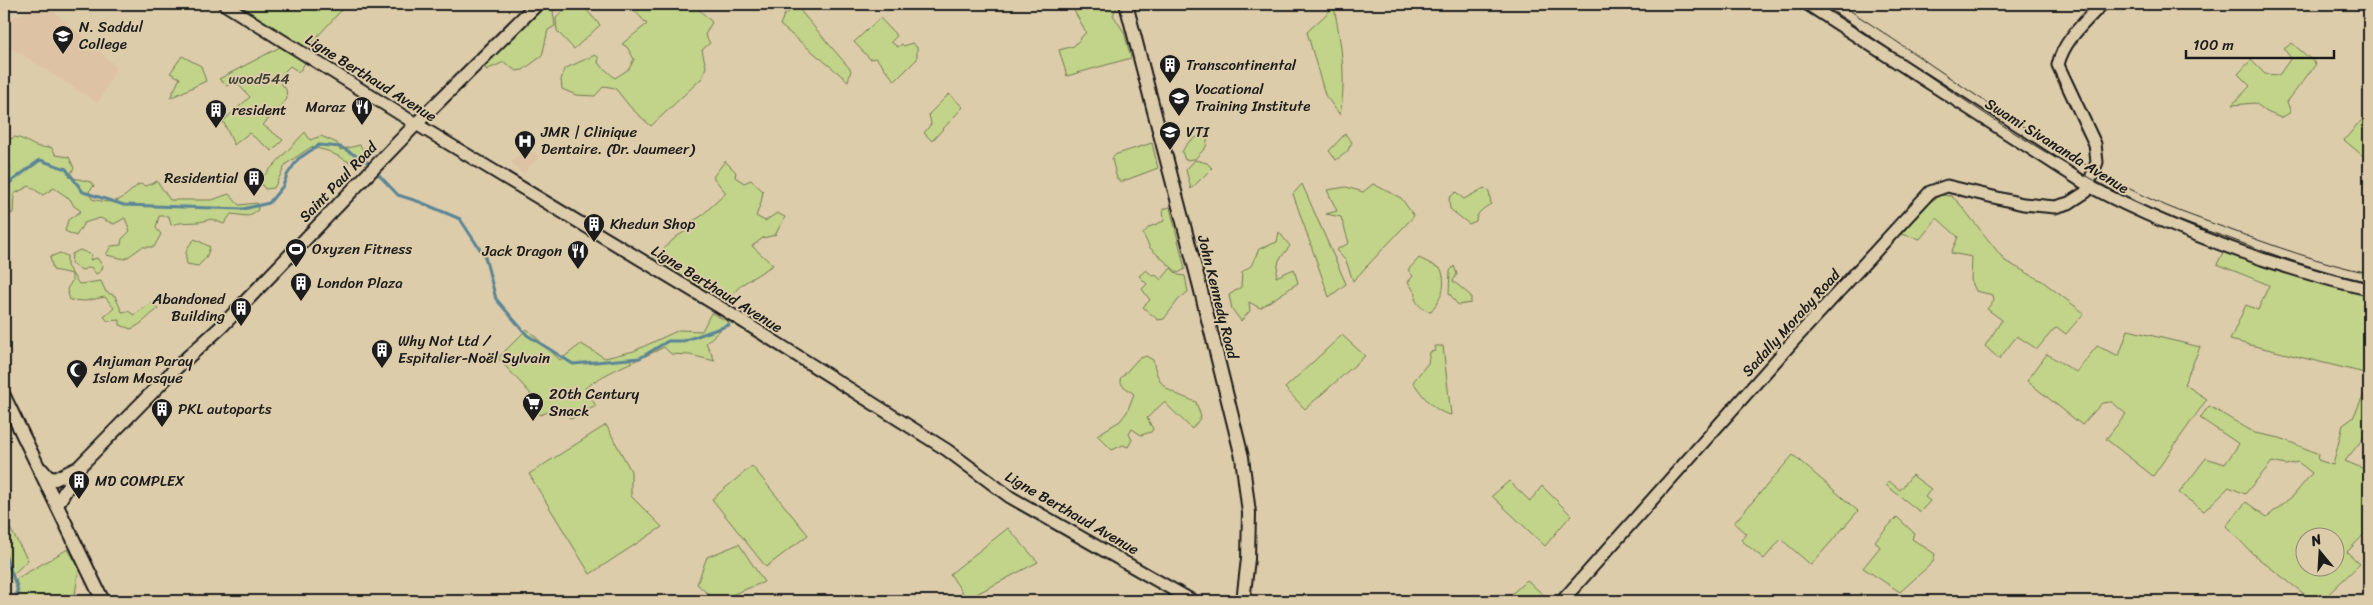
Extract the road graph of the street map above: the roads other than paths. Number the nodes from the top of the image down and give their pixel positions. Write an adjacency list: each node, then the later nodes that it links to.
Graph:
1 (224, 4): 6 (street, Ligne Berthaud Avenue)
2 (537, 4): 6 (main road, Saint Paul Road)
3 (1126, 4): 15 (main road, John Kennedy Road)
4 (1807, 4): 7 (street, Swami Sivananda Avenue)
5 (2102, 4): 7 (street)
6 (416, 124): 10 (main road, Saint Paul Road); 14 (street, Ligne Berthaud Avenue)
7 (2089, 186): 8 (street, Swami Sivananda Avenue); 16 (street, Sadally Moraby Road)
8 (2369, 289)
9 (4, 396): 11 (main road)
10 (79, 468): 11 (main road, Saint Paul Road); 12 (main road, Saint Paul Road)
11 (40, 469): 12 (main road)
12 (57, 505): 13 (main road)
13 (103, 601)
14 (1193, 601)
15 (1243, 601)
16 (1562, 601)

